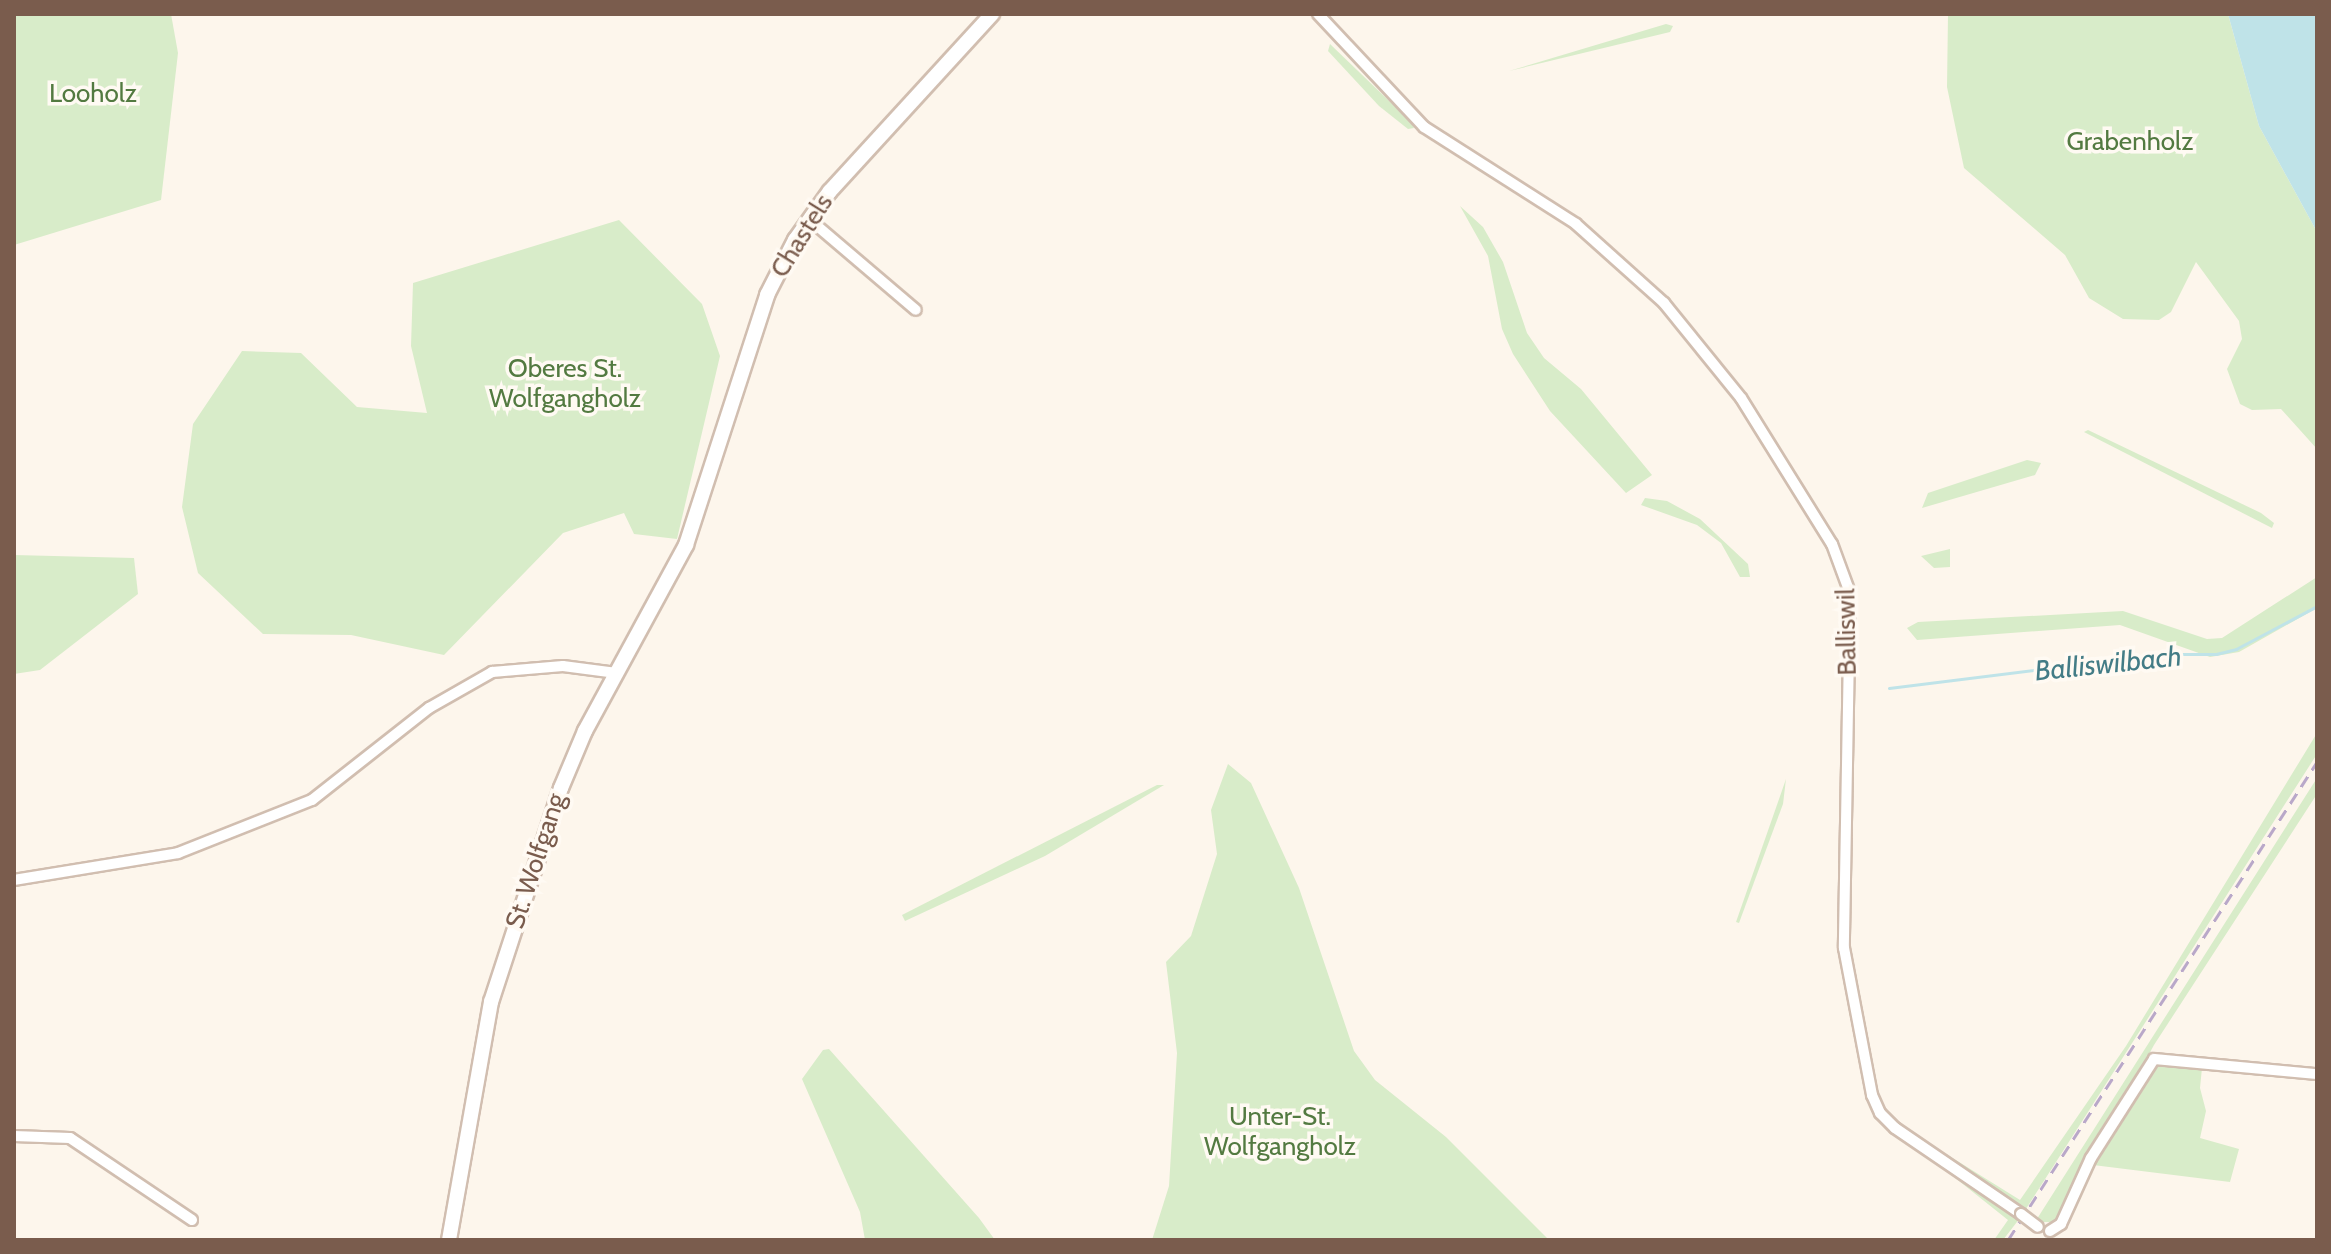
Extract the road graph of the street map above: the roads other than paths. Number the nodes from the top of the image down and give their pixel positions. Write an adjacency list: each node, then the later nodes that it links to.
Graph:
1 (992, 14): 3 (main road, Chastels)
2 (1318, 14): 13 (street, Balliswil, bridge)
3 (809, 219): 4 (street); 5 (main road, Chastels)
4 (916, 310)
5 (699, 509): 8 (main road, St. Wolfgang)
6 (475, 671): 7 (street)
7 (492, 672): 8 (street); 9 (street)
8 (617, 673): 14 (main road, St. Wolfgang)
9 (14, 880)
10 (2317, 1074): 13 (street)
11 (14, 1136): 12 (street)
12 (192, 1220)
13 (2049, 1236)
14 (449, 1240)

